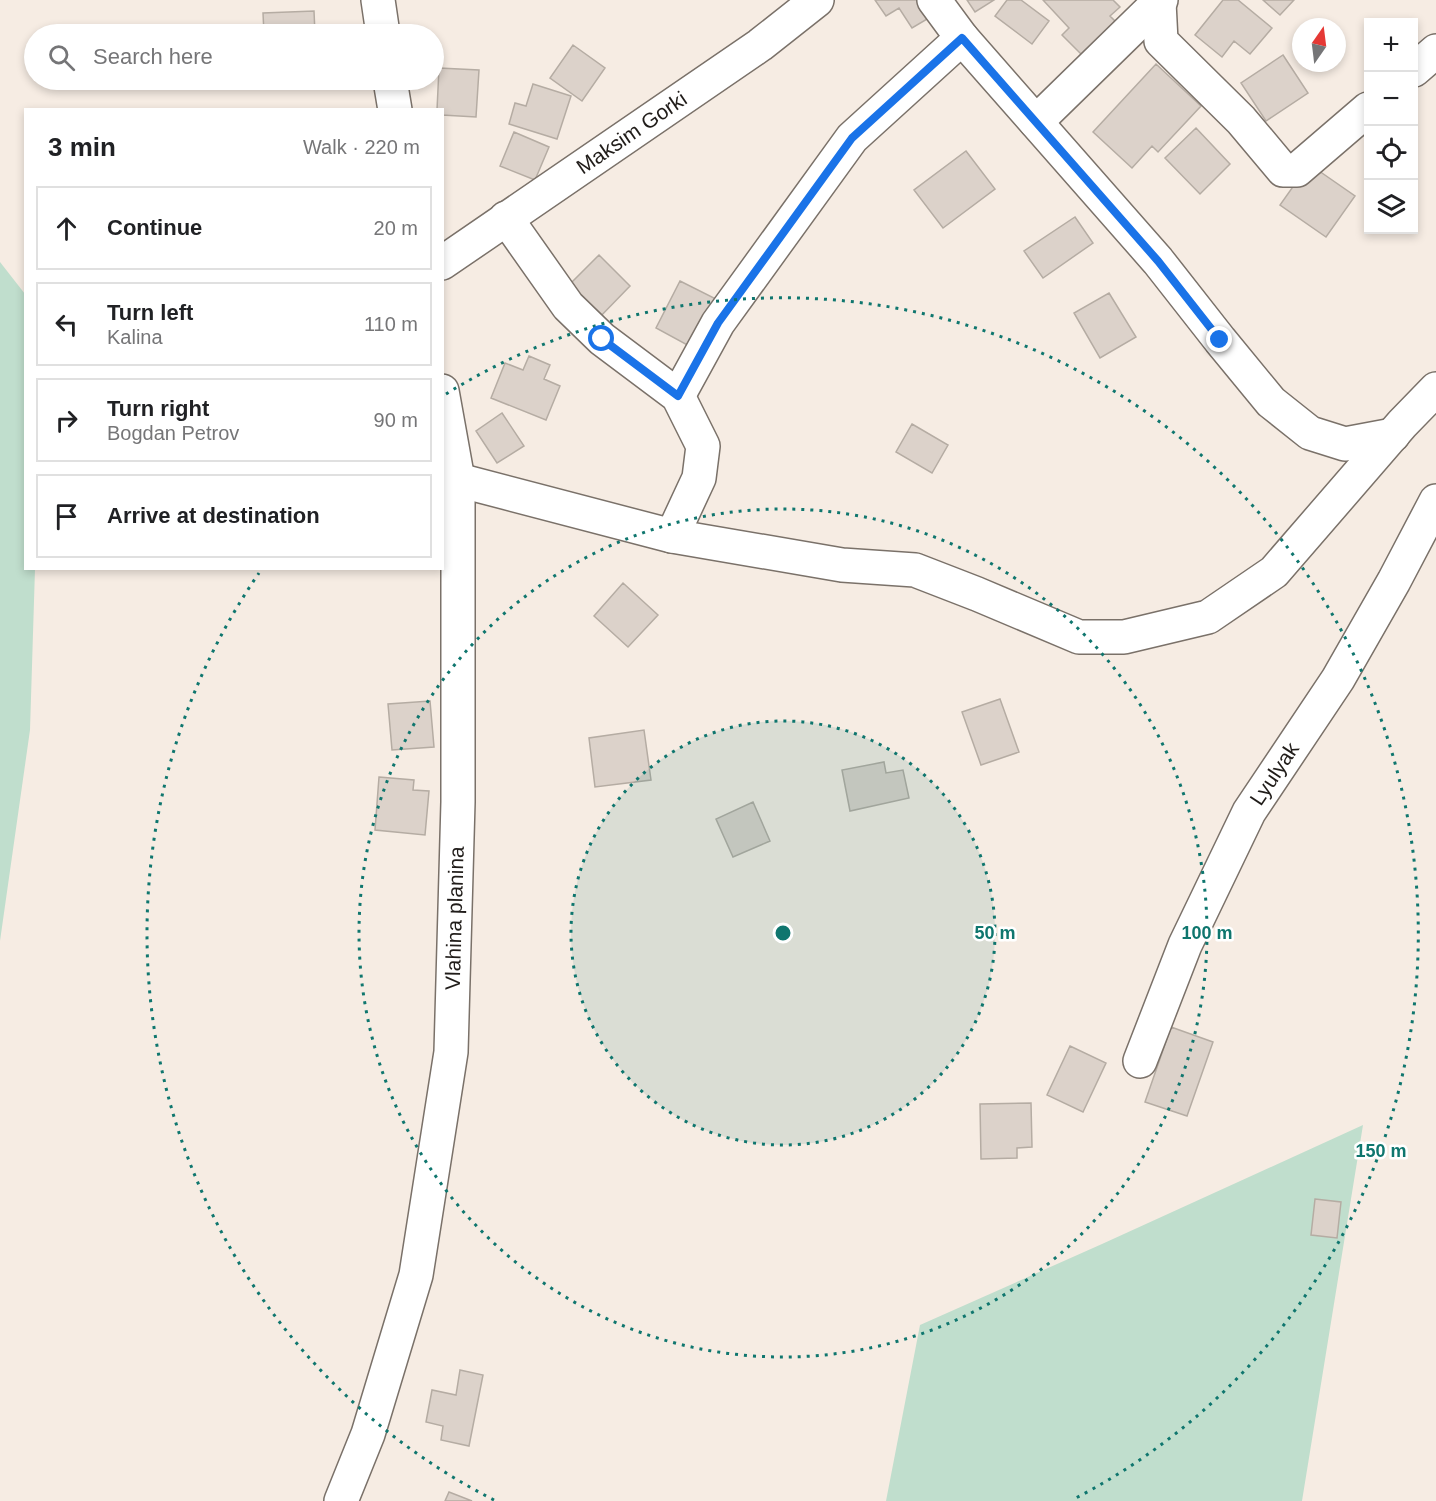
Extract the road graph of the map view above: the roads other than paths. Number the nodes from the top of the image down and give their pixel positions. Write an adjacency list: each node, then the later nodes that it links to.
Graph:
1 (378, 0): 5 (street)
2 (817, 0): 13 (street, Maksim Gorki)
3 (934, 0): 6 (street)
4 (1159, 1): 11 (street); 12 (street)
5 (382, 24)
6 (962, 38): 12 (street); 16 (street)
7 (1436, 51): 8 (street)
8 (1418, 66)
9 (392, 90): 10 (street)
10 (395, 108)
11 (1364, 112)
12 (1036, 122): 18 (street)
13 (506, 218): 14 (street, Maksim Gorki); 16 (street)
14 (444, 261)
15 (1436, 389): 18 (street)
16 (678, 396): 21 (street)
17 (444, 401): 19 (street, Vlahina planina)
18 (1393, 435): 21 (street)
19 (459, 480): 21 (street); 23 (street, Vlahina planina)
20 (1436, 501): 22 (street, Lyulyak)
21 (672, 536)
22 (1140, 1061)
23 (341, 1501)

